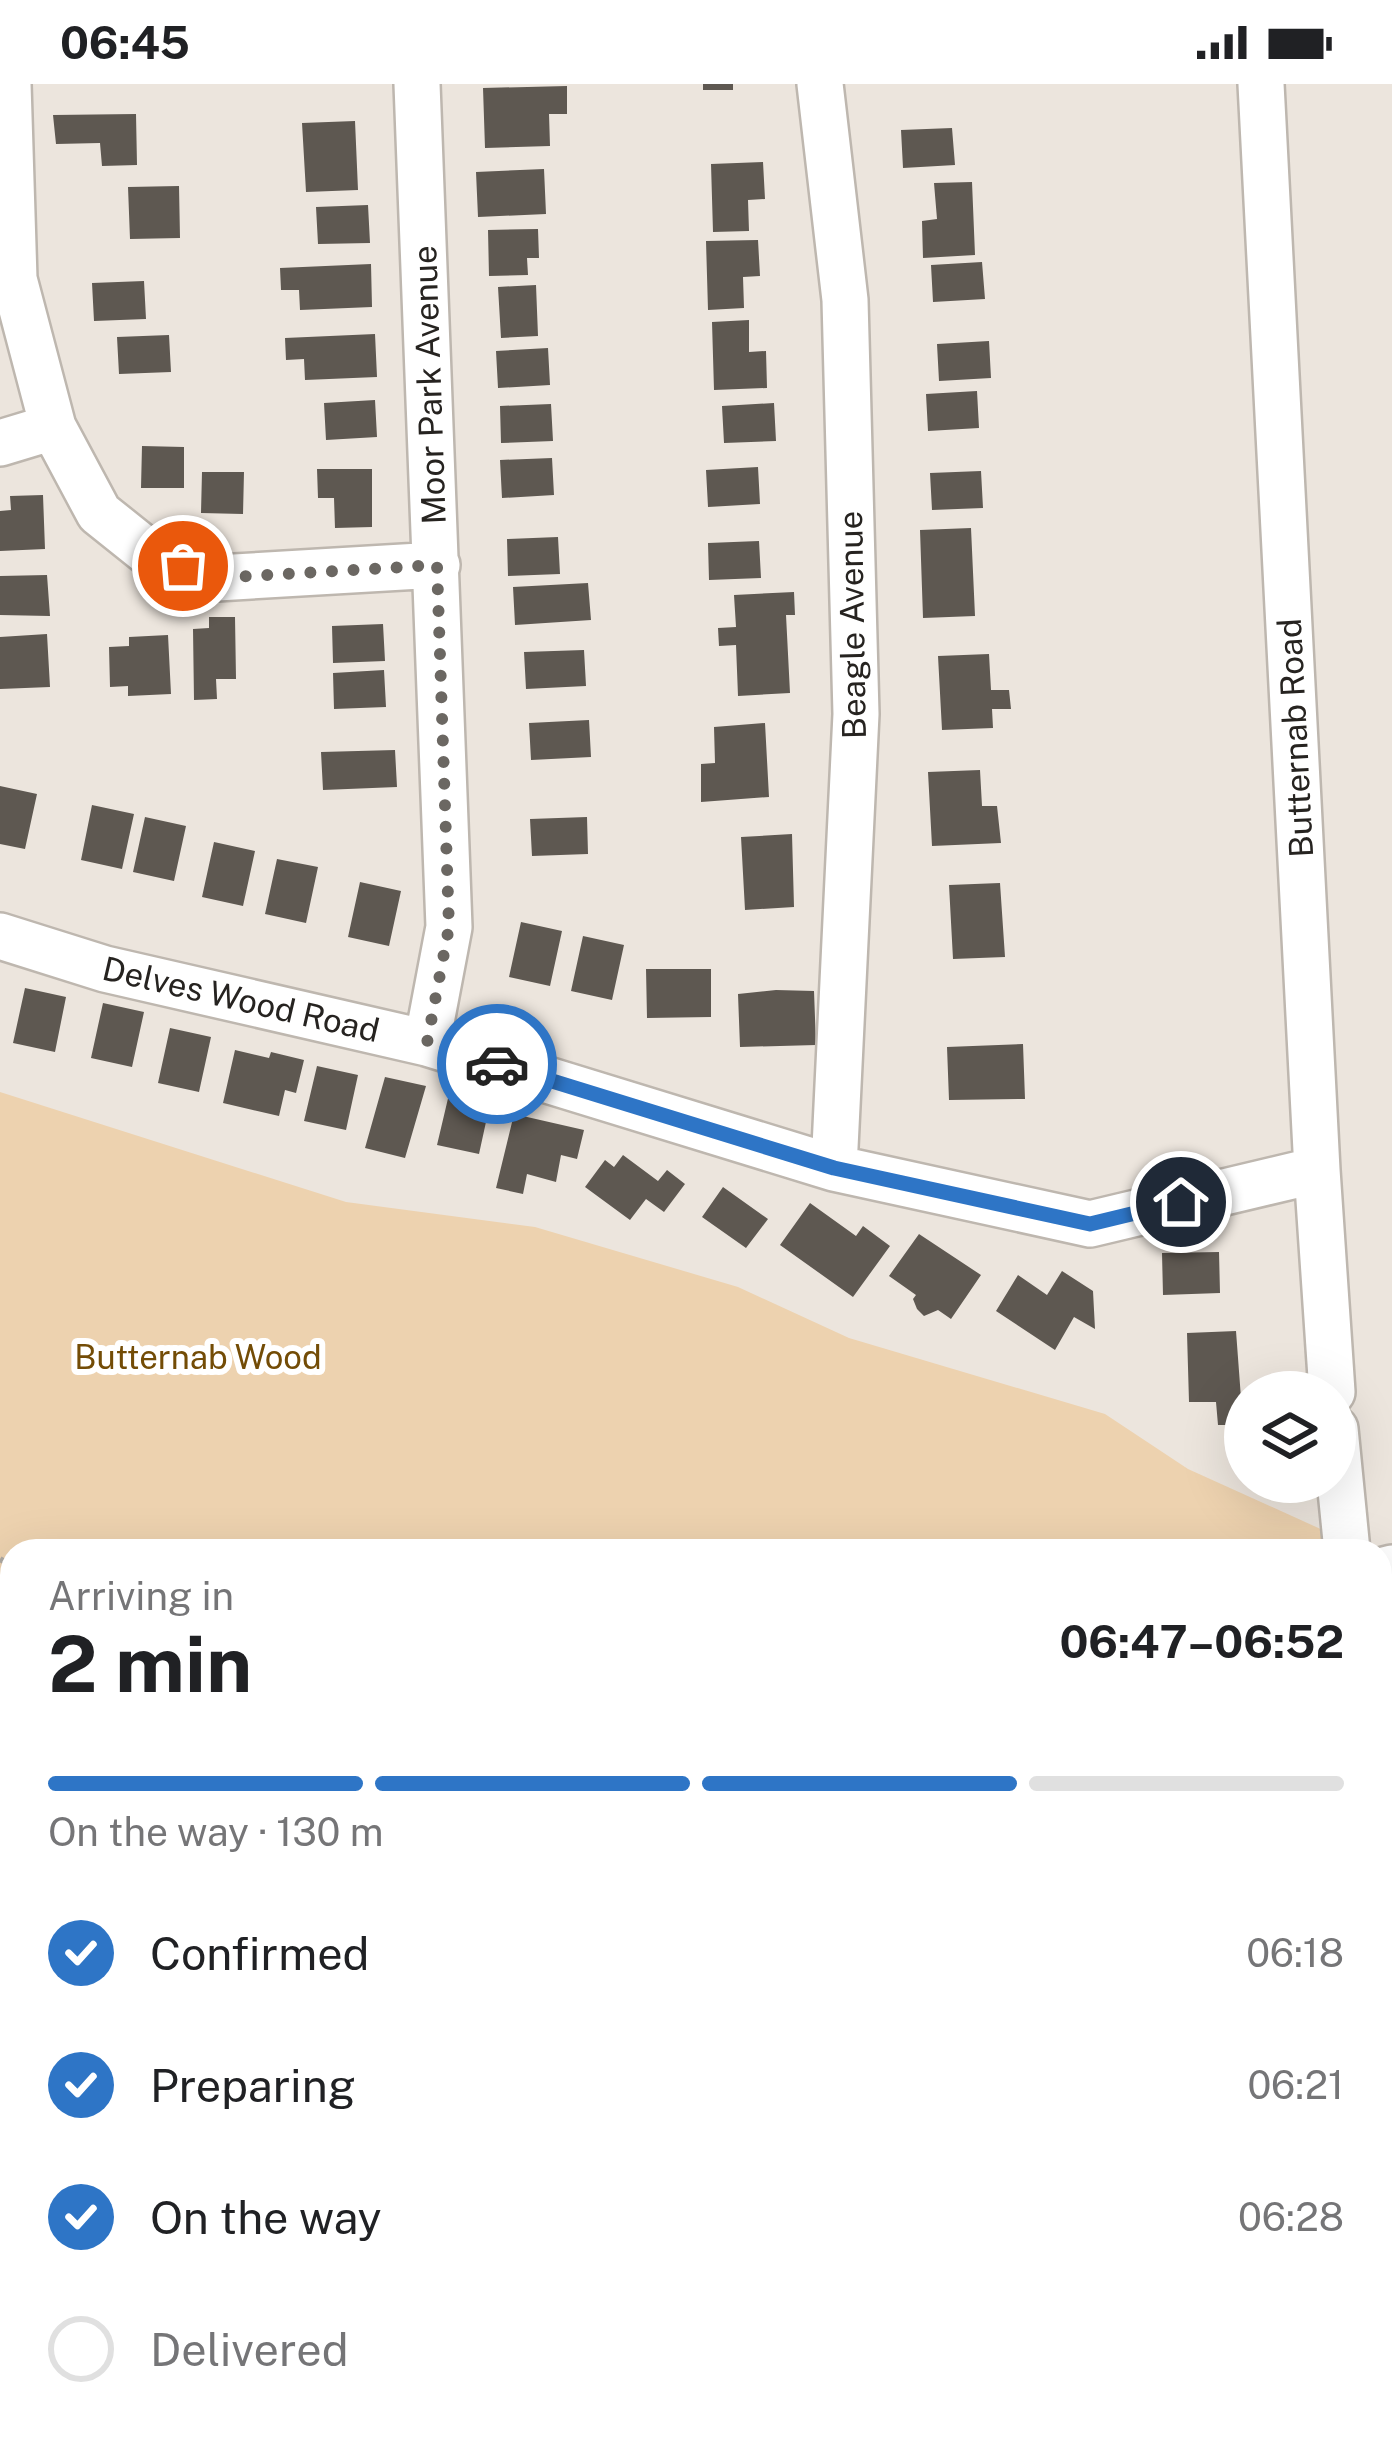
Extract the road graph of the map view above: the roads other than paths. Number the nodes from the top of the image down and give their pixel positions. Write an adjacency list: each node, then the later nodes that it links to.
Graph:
1 (8, 84): 5 (street)
2 (417, 84): 7 (street, Moor Park Avenue)
3 (820, 84): 10 (street, Beagle Avenue)
4 (1261, 84): 11 (street, Butternab Road)
5 (53, 427): 6 (street); 7 (street)
6 (0, 443)
7 (437, 565): 9 (street, Moor Park Avenue)
8 (0, 936): 9 (street, Delves Wood Road)
9 (427, 1043): 10 (street, Delves Wood Road)
10 (834, 1168): 11 (street, Delves Wood Road)
11 (1317, 1170): 12 (street, Butternab Road)
12 (1331, 1371)
13 (1342, 1503): 14 (street)
14 (1346, 1539)

